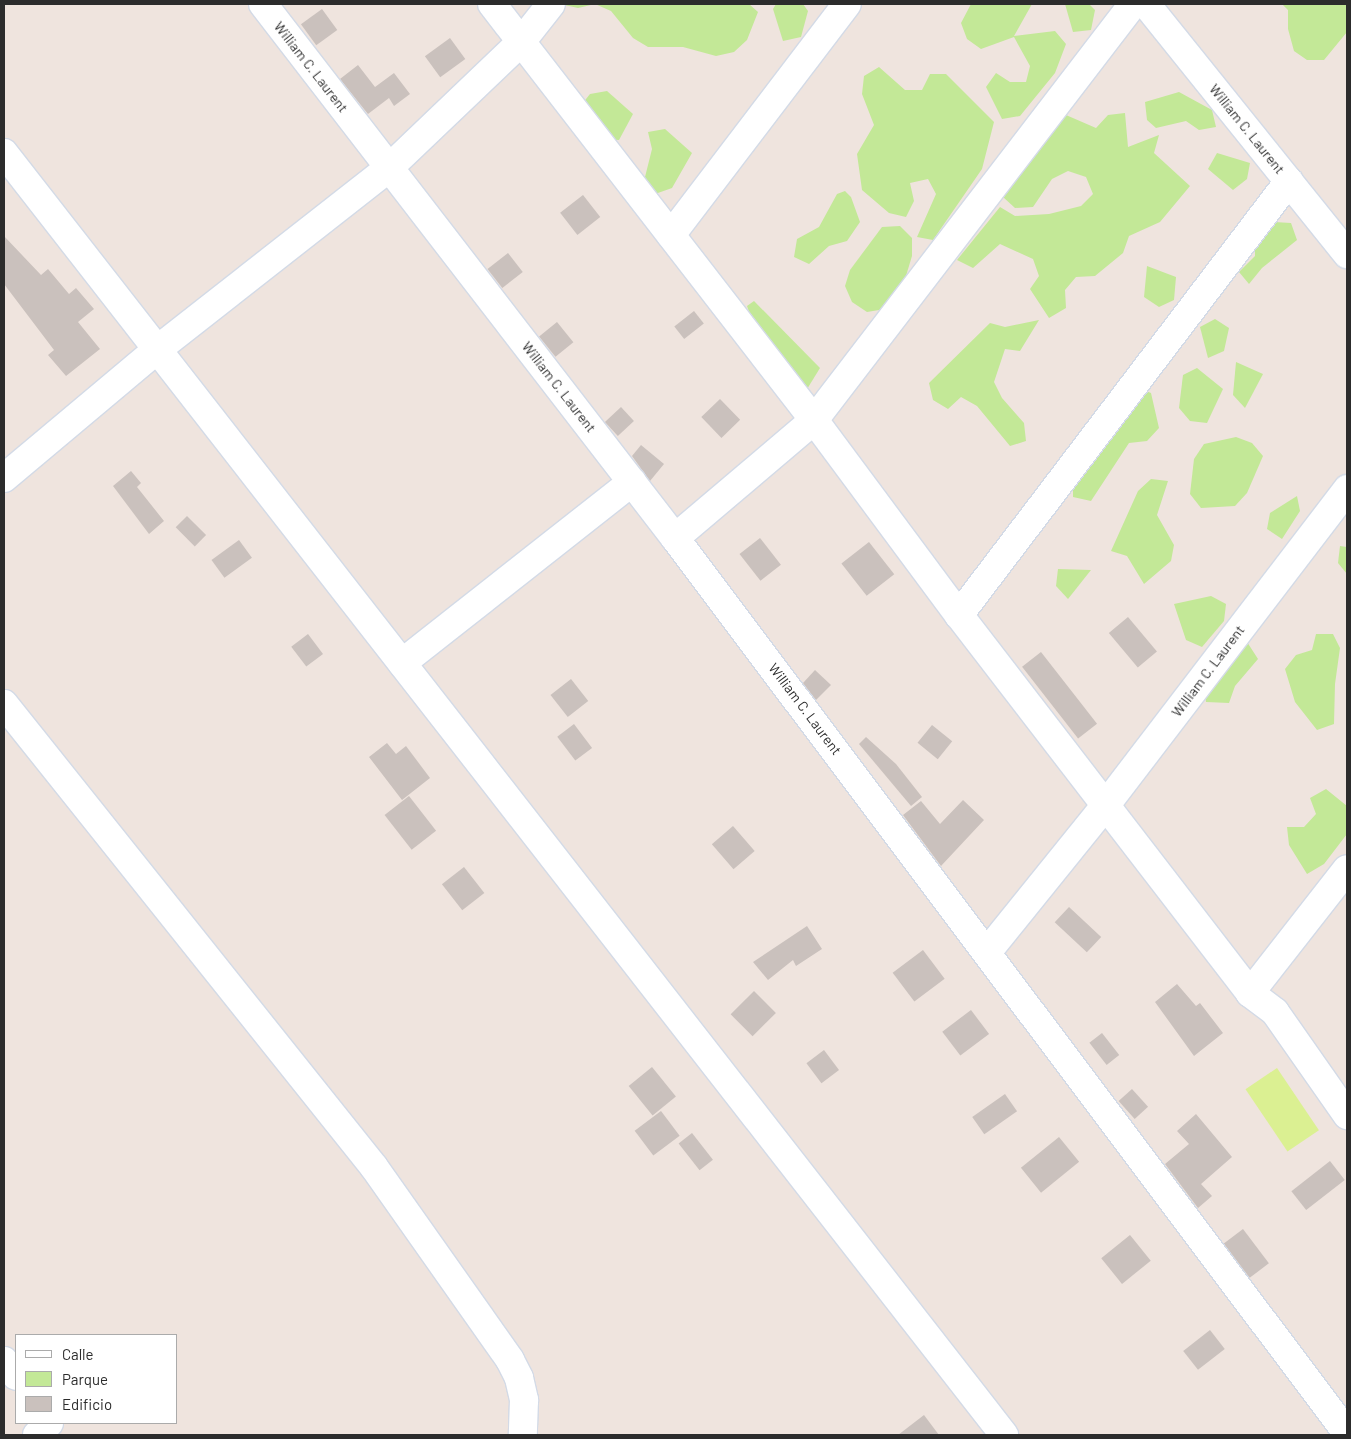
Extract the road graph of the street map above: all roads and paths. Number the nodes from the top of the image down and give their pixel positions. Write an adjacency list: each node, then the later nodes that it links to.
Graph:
1 (263, 4): 9 (street, William C. Laurent)
2 (492, 4): 7 (street)
3 (551, 4): 7 (street)
4 (847, 4): 11 (street)
5 (1133, 4): 14 (street)
6 (1146, 4): 10 (street, William C. Laurent)
7 (521, 42): 9 (street); 11 (street)
8 (4, 152): 13 (street)
9 (389, 168): 13 (street); 16 (street, William C. Laurent)
10 (1289, 182): 12 (street, William C. Laurent); 19 (street)
11 (671, 235): 14 (street)
12 (1347, 254)
13 (158, 349): 15 (street); 20 (street)
14 (814, 420): 18 (street); 19 (street)
15 (4, 478)
16 (632, 482): 18 (street, William C. Laurent); 20 (street)
17 (1347, 489): 22 (street, William C. Laurent)
18 (675, 538): 24 (street, William C. Laurent)
19 (958, 615): 22 (street)
20 (402, 663): 35 (street)
21 (4, 704): 34 (street)
22 (1105, 806): 24 (street, William C. Laurent); 25 (street)
23 (1347, 869): 25 (street)
24 (988, 951): 31 (street)
25 (1250, 993): 26 (street)
26 (1347, 1115)
27 (4, 1360): 28 (street)
28 (15, 1375)
29 (48, 1424): 32 (street)
30 (55, 1424): 33 (street)
31 (1347, 1433)
32 (37, 1435)
33 (64, 1435)
34 (523, 1435)
35 (1004, 1435)

